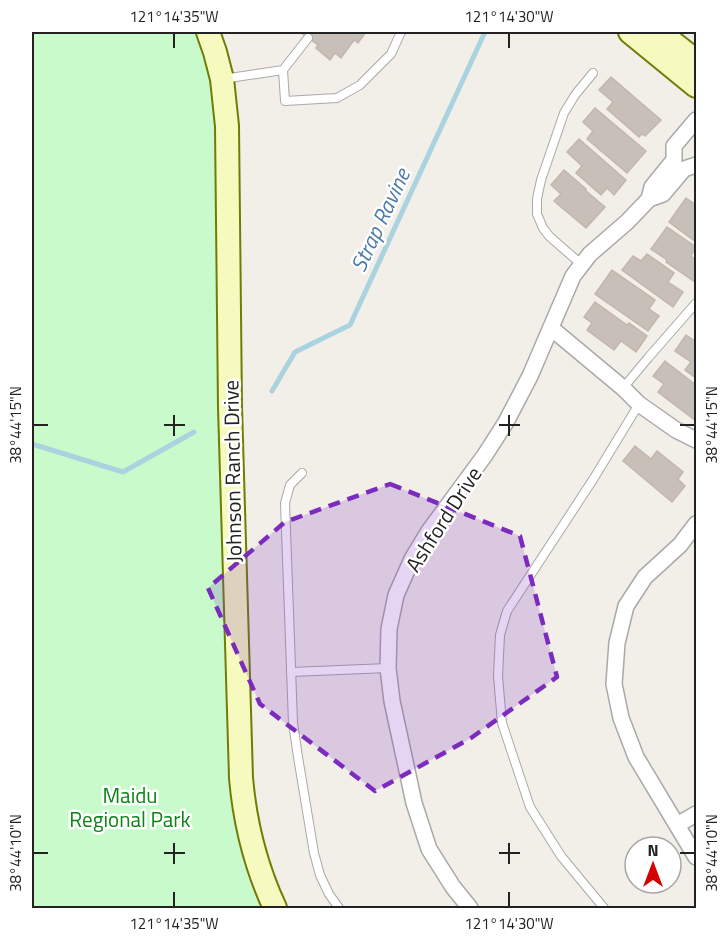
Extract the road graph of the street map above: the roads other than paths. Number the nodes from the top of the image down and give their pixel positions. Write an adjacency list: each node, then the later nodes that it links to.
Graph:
1 (208, 32): 9 (street, Johnson Ranch Drive)
2 (401, 32): 7 (lane)
3 (630, 32): 10 (street)
4 (659, 32): 6 (street)
5 (308, 38): 7 (lane)
6 (696, 61)
7 (283, 70): 9 (lane)
8 (593, 73): 13 (lane)
9 (222, 79): 26 (street, Johnson Ranch Drive)
10 (696, 86)
11 (696, 120): 12 (street, Ashford Drive)
12 (685, 165): 13 (street, Ashford Drive)
13 (581, 264): 15 (street, Ashford Drive)
14 (696, 303): 16 (lane)
15 (551, 328): 16 (street); 21 (street, Ashford Drive)
16 (623, 388): 17 (street)
17 (639, 404): 18 (street); 29 (lane)
18 (696, 440)
19 (302, 473): 22 (lane)
20 (696, 524): 24 (street)
21 (388, 668): 22 (lane); 28 (street, Ashford Drive)
22 (291, 672): 27 (lane)
23 (696, 814): 24 (street)
24 (677, 825): 25 (street)
25 (696, 857)
26 (275, 909)
27 (339, 909)
28 (470, 909)
29 (604, 909)

